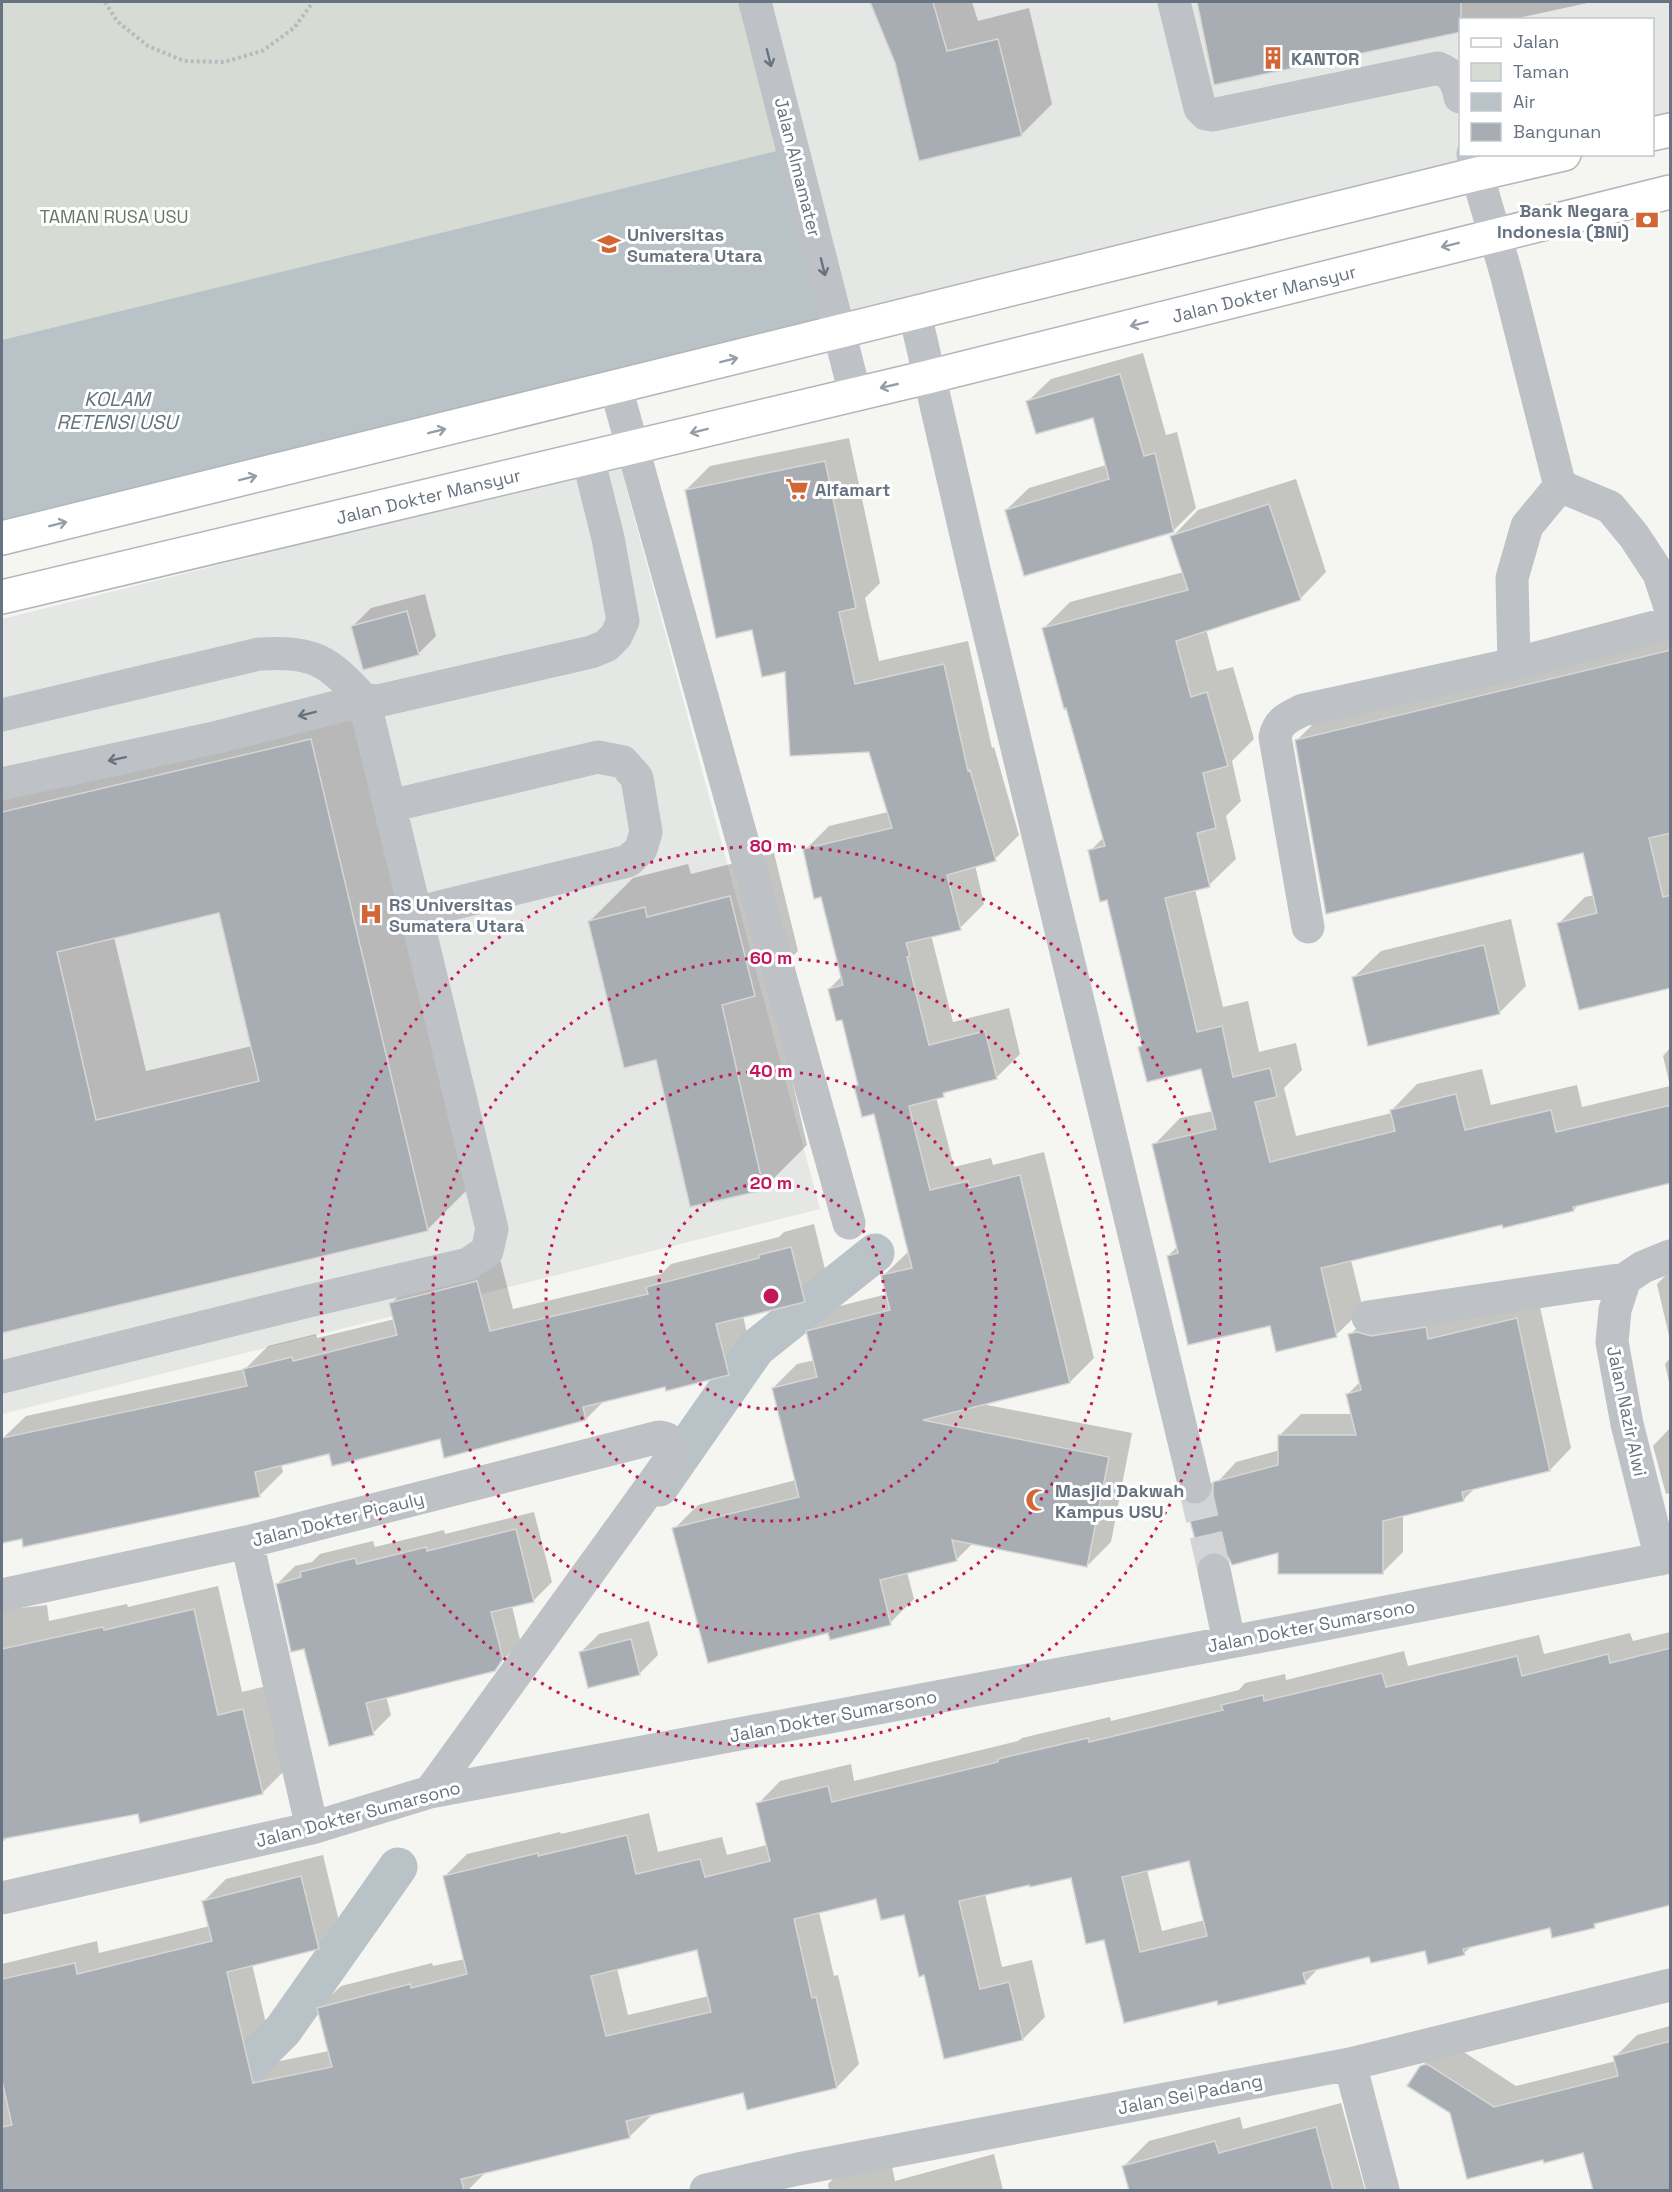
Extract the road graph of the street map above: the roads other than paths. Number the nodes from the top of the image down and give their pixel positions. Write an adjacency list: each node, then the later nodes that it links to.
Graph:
1 (755, 2): 11 (street, Jalan Almamater, one-way to 11)
2 (1174, 2): 3 (street)
3 (1459, 88)
4 (1671, 130): 5 (main road)
5 (1654, 135)
6 (1546, 156): 7 (main road)
7 (1475, 164): 9 (street); 10 (main road)
8 (1671, 192): 9 (main road, Jalan Dokter Mansyur)
9 (1496, 234): 12 (main road, Jalan Dokter Mansyur, one-way to 12); 17 (street)
10 (915, 314): 11 (main road); 12 (street)
11 (840, 333): 13 (main road, one-way to 11); 14 (street)
12 (928, 377): 14 (main road, Jalan Dokter Mansyur, one-way to 14); 34 (street)
13 (616, 388): 15 (street); 18 (main road, one-way to 13)
14 (855, 394): 15 (main road, Jalan Dokter Mansyur, one-way to 15)
15 (633, 447): 16 (main road, Jalan Dokter Mansyur); 29 (street)
16 (588, 458): 19 (main road, Jalan Dokter Mansyur); 23 (street)
17 (1560, 486): 20 (street); 22 (street)
18 (2, 538)
19 (2, 597)
20 (1671, 607)
21 (1671, 623): 22 (street)
22 (1514, 664): 28 (street)
23 (364, 700): 24 (street); 25 (street, one-way to 25); 26 (street)
24 (2, 716)
25 (2, 784)
26 (390, 806): 27 (street); 27 (street)
27 (415, 913): 33 (street)
28 (1308, 927)
29 (849, 1223)
30 (1671, 1256): 31 (street)
31 (1625, 1279): 32 (street); 36 (street, Jalan Nazir Alwi)
32 (1368, 1317)
33 (2, 1377)
34 (1195, 1487)
35 (247, 1542): 38 (street, Jalan Dokter Picauly); 40 (street, Jalan Dokter Picauly); 41 (street)
36 (1666, 1558): 39 (street, Jalan Dokter Sumarsono)
37 (1214, 1570): 39 (street)
38 (2, 1595)
39 (1229, 1641): 40 (street, Jalan Dokter Sumarsono)
40 (430, 1792): 41 (street, Jalan Dokter Sumarsono)
41 (312, 1828): 42 (street, Jalan Dokter Sumarsono)
42 (2, 1898)
43 (1671, 1985): 44 (street, Jalan Sei Padang)
44 (1350, 2064): 45 (street, Jalan Sei Padang); 47 (street)
45 (801, 2180): 46 (street, Jalan Sei Padang)
46 (706, 2190)
47 (1383, 2190)

